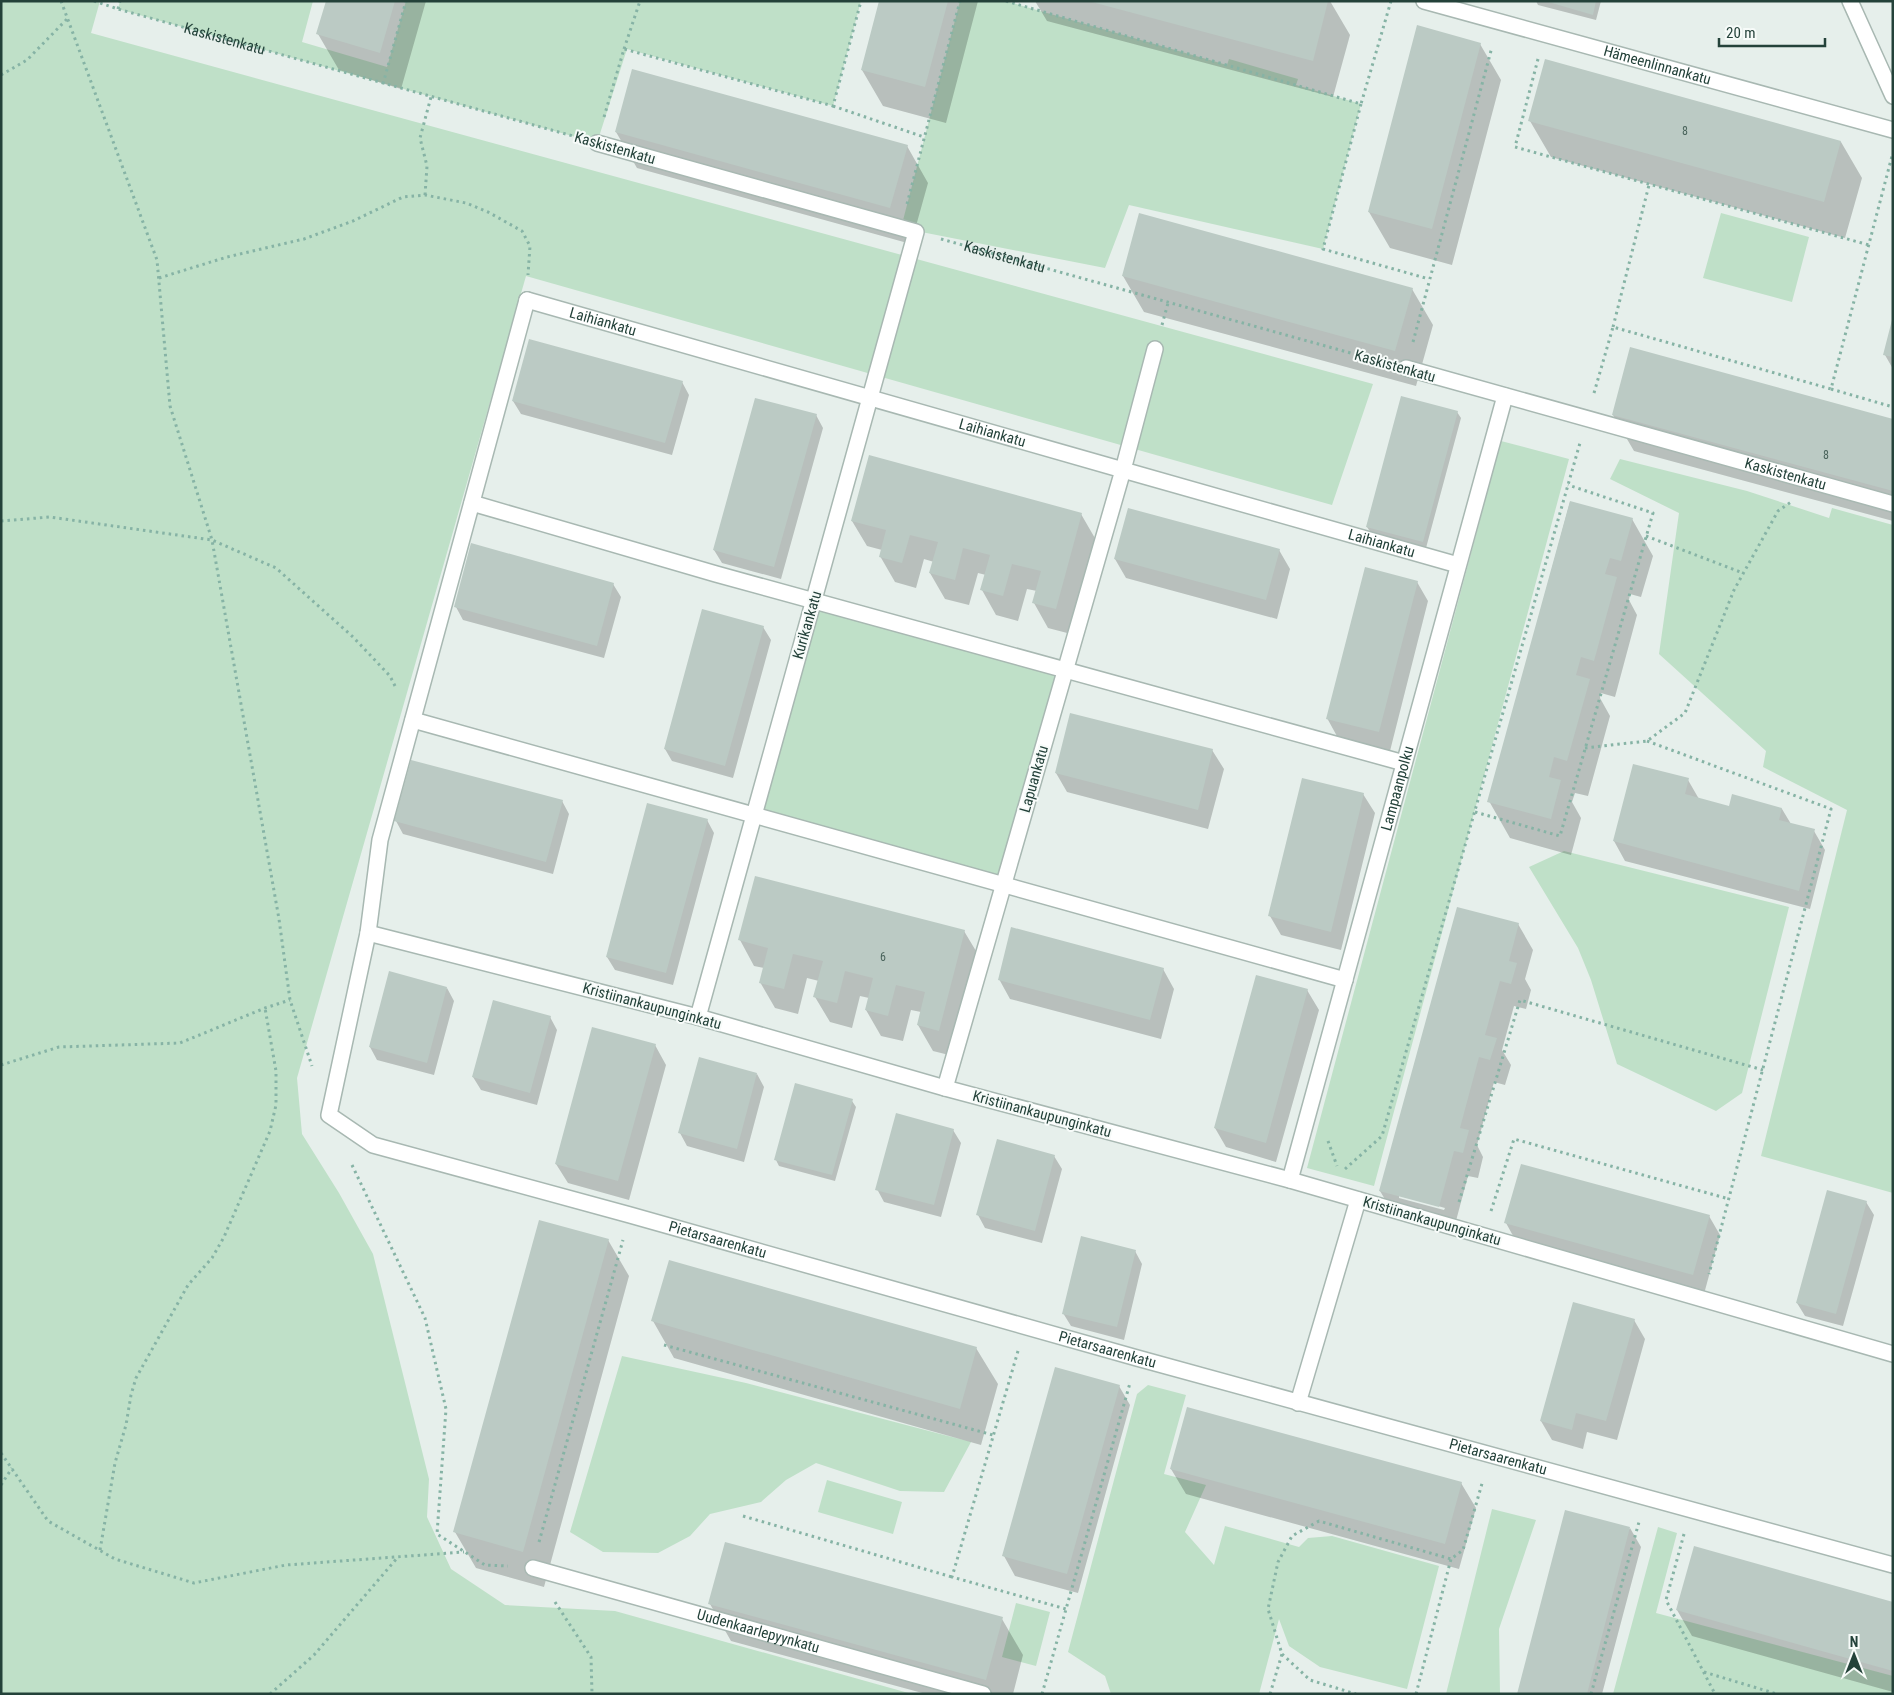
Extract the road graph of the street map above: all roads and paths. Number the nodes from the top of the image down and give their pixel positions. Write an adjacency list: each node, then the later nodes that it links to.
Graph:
1 (61, 1): 13 (path)
2 (94, 1): 12 (path, Kaskistenkatu)
3 (120, 1): 12 (path)
4 (406, 1): 18 (path)
5 (640, 1): 16 (path)
6 (860, 1): 22 (path)
7 (960, 1): 24 (path)
8 (1006, 1): 21 (path)
9 (1391, 1): 21 (path)
10 (1424, 1): 14 (street, Hämeenlinnankatu)
11 (1850, 1): 19 (street)
12 (118, 10): 18 (path, Kaskistenkatu)
13 (68, 18): 17 (path); 32 (path)
14 (1499, 22): 15 (street, Hämeenlinnankatu); 33 (path)
15 (1544, 34): 23 (street, Hämeenlinnankatu); 27 (path)
16 (624, 49): 22 (path); 25 (path)
17 (1, 76)
18 (383, 84): 20 (path, Kaskistenkatu)
19 (1893, 96)
20 (431, 97): 25 (path, Kaskistenkatu); 28 (path)
21 (1361, 104): 33 (path)
22 (833, 106): 24 (path)
23 (1893, 130)
24 (924, 137): 29 (path)
25 (597, 143): 29 (street, Kaskistenkatu)
26 (1893, 152): 31 (path)
27 (1650, 184): 31 (path); 35 (path)
28 (425, 195): 32 (path); 34 (path)
29 (901, 228): 30 (street, Kaskistenkatu)
30 (916, 232): 37 (path, Kaskistenkatu); 40 (street, Kurikankatu)
31 (1869, 245): 38 (path)
32 (158, 278): 50 (path)
33 (1429, 279): 37 (path)
34 (527, 300): 40 (street, Laihiankatu); 46 (street)
35 (1613, 327): 38 (path); 42 (path)
36 (1156, 350): 43 (street, Lapuankatu)
37 (1406, 368): 39 (street, Kaskistenkatu)
38 (1831, 389): 41 (path)
39 (1505, 396): 42 (street, Kaskistenkatu); 51 (street, Lampaanpolku)
40 (870, 399): 43 (street, Laihiankatu); 53 (street, Kurikankatu)
41 (1893, 407)
42 (1586, 419): 44 (street, Kaskistenkatu); 45 (path)
43 (1123, 470): 51 (street, Laihiankatu); 54 (street, Lapuankatu)
44 (1819, 484): 47 (street, Kaskistenkatu); 52 (path)
45 (1568, 485): 49 (path); 59 (path)
46 (472, 502): 53 (street); 55 (street)
47 (1893, 504)
48 (1, 521): 50 (path)
49 (1646, 536): 52 (path); 57 (path)
50 (212, 540): 55 (path); 64 (path)
51 (1458, 565): 58 (street, Lampaanpolku)
52 (1743, 573): 56 (path)
53 (814, 601): 54 (street); 60 (street, Kurikankatu)
54 (1065, 670): 58 (street); 61 (street, Lapuankatu)
55 (413, 720): 60 (street); 62 (street)
56 (1647, 741): 57 (path); 68 (path)
57 (1586, 748): 59 (path)
58 (1404, 763): 63 (street, Lampaanpolku)
59 (1475, 812): 73 (path)
60 (754, 815): 61 (street); 66 (street, Kurikankatu)
61 (1003, 885): 63 (street); 70 (street, Lapuankatu)
62 (368, 933): 66 (street, Kristiinankaupunginkatu); 76 (street, Pietarsaarenkatu)
63 (1345, 980): 72 (street, Lampaanpolku)
64 (290, 1000): 65 (path); 69 (path)
65 (264, 1008): 67 (path); 93 (path)
66 (698, 1017): 70 (street, Kristiinankaupunginkatu)
67 (1, 1066)
68 (1763, 1070): 74 (path); 77 (path)
69 (314, 1071)
70 (945, 1088): 72 (street, Kristiinankaupunginkatu)
71 (350, 1160): 94 (path)
72 (1290, 1180): 73 (street, Kristiinankaupunginkatu)
73 (1322, 1190): 75 (street, Kristiinankaupunginkatu)
74 (1729, 1199): 78 (path); 79 (path)
75 (1358, 1200): 77 (street, Kristiinankaupunginkatu); 84 (street)
76 (630, 1215): 80 (street, Pietarsaarenkatu); 98 (path)
77 (1452, 1227): 78 (street, Kristiinankaupunginkatu)
78 (1484, 1236): 79 (street, Kristiinankaupunginkatu)
79 (1702, 1299): 82 (street, Kristiinankaupunginkatu)
80 (1025, 1327): 83 (street, Pietarsaarenkatu); 85 (path)
81 (664, 1344): 85 (path)
82 (1893, 1354)
83 (1137, 1358): 84 (street, Pietarsaarenkatu); 100 (path)
84 (1298, 1403): 87 (street, Pietarsaarenkatu)
85 (993, 1435): 99 (path)
86 (1, 1453): 88 (path)
87 (1490, 1456): 90 (street, Pietarsaarenkatu); 96 (path)
88 (12, 1468): 89 (path); 93 (path)
89 (1, 1485)
90 (1646, 1497): 91 (street, Pietarsaarenkatu); 110 (path)
91 (1690, 1510): 97 (street, Pietarsaarenkatu); 102 (path)
92 (744, 1516): 99 (path)
93 (100, 1550): 95 (path)
94 (464, 1552): 95 (path); 98 (path)
95 (398, 1556): 103 (path)
96 (1452, 1559): 101 (path); 109 (path)
97 (1893, 1565)
98 (532, 1568): 104 (path); 105 (street, Uudenkaarlepyynkatu)
99 (952, 1576): 100 (path)
100 (1066, 1609): 106 (path)
101 (1282, 1654): 107 (path); 108 (path)
102 (1704, 1672): 111 (path); 112 (path)
103 (270, 1694)
104 (592, 1694)
105 (983, 1694)
106 (1042, 1694)
107 (1270, 1694)
108 (1356, 1694)
109 (1416, 1694)
110 (1590, 1694)
111 (1715, 1694)
112 (1777, 1694)

